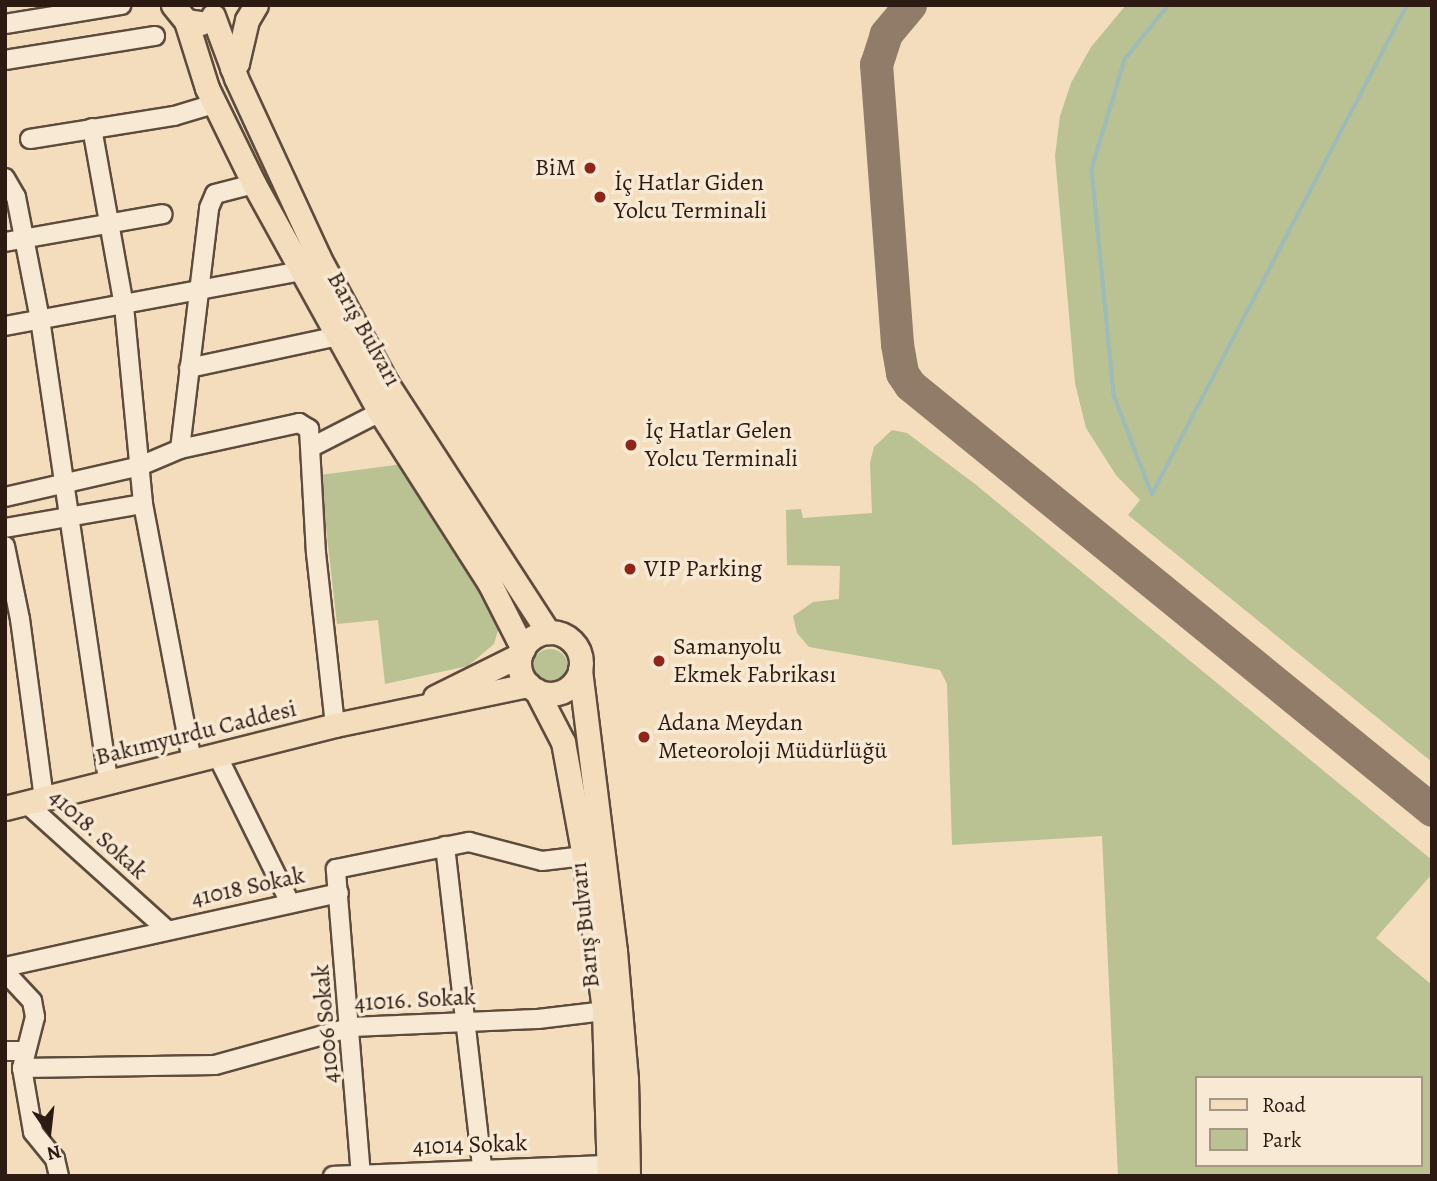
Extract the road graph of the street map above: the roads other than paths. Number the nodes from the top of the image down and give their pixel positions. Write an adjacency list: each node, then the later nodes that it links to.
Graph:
1 (121, 5): 5 (street)
2 (256, 5): 8 (main road)
3 (217, 11): 4 (main road); 8 (main road, Barış Bulvarı)
4 (180, 13): 9 (main road, Barış Bulvarı)
5 (5, 24)
6 (155, 36): 7 (street)
7 (5, 60)
8 (232, 68): 35 (main road, Barış Bulvarı)
9 (214, 104): 10 (street); 13 (main road, Barış Bulvarı)
10 (92, 128): 11 (street); 15 (street)
11 (30, 139)
12 (5, 178): 16 (street)
13 (254, 184): 18 (main road, Barış Bulvarı); 19 (street)
14 (163, 214): 15 (street)
15 (109, 223): 16 (street); 20 (street)
16 (24, 238): 17 (street); 21 (street)
17 (5, 242)
18 (302, 271): 19 (street); 23 (main road, Barış Bulvarı)
19 (202, 293): 20 (street); 24 (street)
20 (124, 306): 21 (street); 28 (street)
21 (40, 319): 22 (street); 29 (street)
22 (5, 326)
23 (338, 336): 24 (street); 25 (main road, Barış Bulvarı)
24 (188, 368): 27 (street)
25 (380, 412): 26 (street); 36 (main road, Barış Bulvarı)
26 (312, 447): 27 (street); 40 (street)
27 (180, 449): 28 (street)
28 (139, 466): 29 (street); 31 (street)
29 (66, 482): 30 (street); 32 (street)
30 (5, 497)
31 (143, 504): 32 (street); 42 (street)
32 (71, 517): 33 (street); 43 (street)
33 (5, 528)
34 (5, 545): 44 (street)
35 (548, 632): 36 (main road); 37 (main road, Barış Bulvarı)
36 (522, 652): 38 (main road, Barış Bulvarı); 39 (main road, Bakımyurdu Caddesi)
37 (580, 670): 38 (main road); 51 (main road, Barış Bulvarı)
38 (533, 687): 39 (main road, Bakımyurdu Caddesi); 46 (main road, Barış Bulvarı)
39 (400, 713): 40 (main road, Bakımyurdu Caddesi)
40 (335, 725): 41 (main road, Bakımyurdu Caddesi)
41 (217, 755): 42 (main road, Bakımyurdu Caddesi); 49 (street)
42 (192, 760): 43 (main road, Bakımyurdu Caddesi)
43 (108, 781): 44 (main road, Bakımyurdu Caddesi)
44 (25, 803): 50 (street, 41018. Sokak)
45 (445, 846): 46 (street, 41018 Sokak); 47 (street, 41018 Sokak); 54 (street)
46 (584, 856): 51 (main road, Barış Bulvarı)
47 (336, 869): 48 (street, 41006 Sokak)
48 (339, 893): 49 (street, 41018 Sokak); 55 (street, 41006 Sokak)
49 (289, 901): 50 (street, 41018 Sokak)
50 (167, 930): 52 (street, 41018 Sokak)
51 (606, 952): 53 (main road, Barış Bulvarı); 58 (main road, Barış Bulvarı)
52 (5, 969): 56 (street)
53 (604, 1011): 54 (street, 41016. Sokak); 58 (main road, Barış Bulvarı)
54 (467, 1022): 55 (street, 41016. Sokak); 57 (street)
55 (352, 1027): 56 (street, 41016. Sokak); 59 (street, 41006 Sokak)
56 (17, 1057): 60 (street)
57 (483, 1173): 58 (street, 41014 Sokak); 59 (street, 41014 Sokak)
58 (617, 1173)
59 (361, 1174): 61 (street, 41014 Sokak)
60 (59, 1176)
61 (333, 1176)

